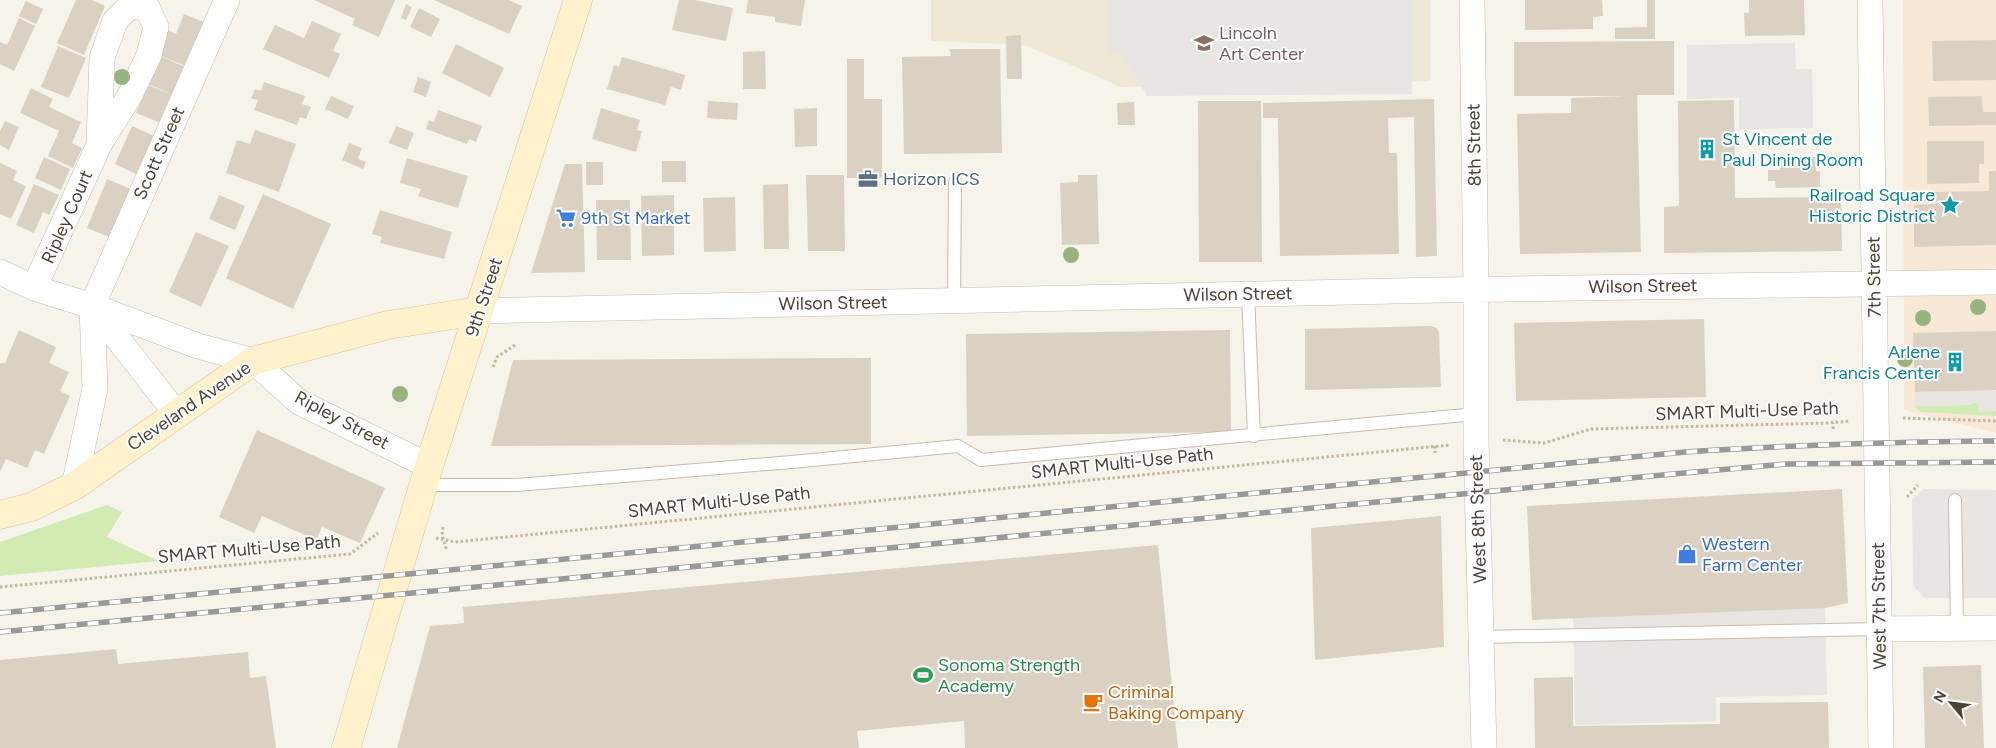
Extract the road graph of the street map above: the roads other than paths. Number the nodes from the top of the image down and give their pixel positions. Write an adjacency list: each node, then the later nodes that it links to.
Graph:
1 (227, 0): 14 (street, Scott Street)
2 (578, 0): 15 (street, 9th Street)
3 (1472, 0): 11 (street, 8th Street)
4 (1870, 0): 8 (street, 7th Street)
5 (99, 145): 5 (street, Ripley Court); 10 (street, Ripley Court)
6 (955, 182): 13 (lane)
7 (0, 272): 10 (street, Ripley Street)
8 (1874, 282): 9 (street, Wilson Street); 11 (street, Wilson Street); 20 (street, 7th Street)
9 (1996, 282)
10 (34, 288): 14 (street, Ripley Street)
11 (1476, 289): 12 (street, Wilson Street); 18 (street, West 8th Street)
12 (1248, 294): 13 (street, Wilson Street); 19 (lane)
13 (954, 300): 15 (street, Wilson Street)
14 (92, 306): 16 (street, Ripley Street); 17 (street); 22 (street)
15 (479, 310): 16 (street, Cleveland Avenue); 21 (street, 9th Street)
16 (253, 361): 17 (street, Cleveland Avenue); 21 (street, Ripley Street)
17 (176, 413): 22 (street, Cleveland Avenue)
18 (1476, 414): 19 (lane); 28 (street, West 8th Street)
19 (1254, 436): 21 (lane)
20 (1877, 463): 27 (street, West 7th Street)
21 (426, 475): 29 (street, 9th Street)
22 (74, 486): 24 (street, Cleveland Avenue)
23 (1955, 500): 25 (lane)
24 (0, 515)
25 (1957, 628): 26 (street); 27 (street)
26 (1996, 628)
27 (1879, 629): 28 (lane); 31 (street, West 7th Street)
28 (1482, 637): 30 (street, West 8th Street)
29 (346, 748)
30 (1484, 748)
31 (1881, 748)

